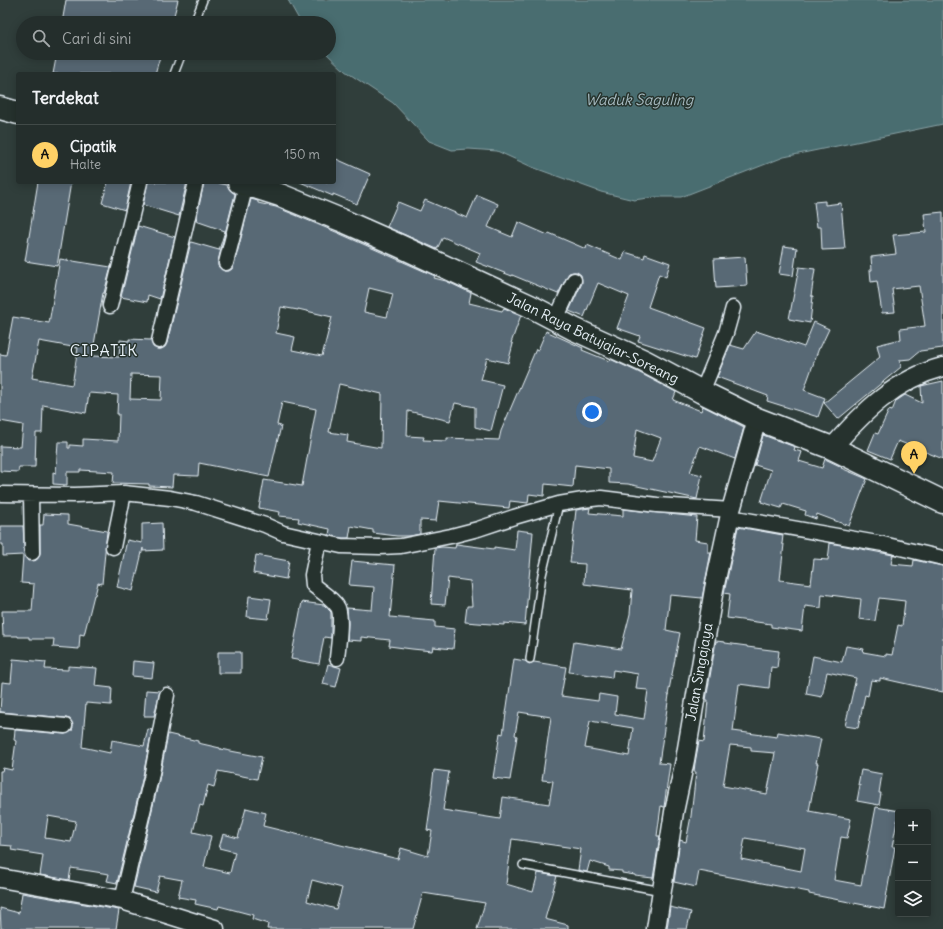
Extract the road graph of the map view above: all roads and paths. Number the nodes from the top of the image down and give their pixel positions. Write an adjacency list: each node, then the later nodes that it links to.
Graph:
1 (203, 0): 2 (lane)
2 (197, 16)
3 (179, 60): 4 (lane)
4 (175, 72)
5 (0, 108): 6 (highway)
6 (16, 112)
7 (140, 184): 13 (street)
8 (196, 184): 16 (street)
9 (242, 184): 11 (street)
10 (245, 184): 15 (highway, Jalan Raya Batujajar-Soreang)
11 (226, 263)
12 (574, 280): 15 (street)
13 (110, 306)
14 (733, 308): 18 (street)
15 (556, 319): 18 (highway, Jalan Raya Batujajar-Soreang)
16 (159, 341)
17 (943, 367): 20 (street)
18 (702, 392): 19 (highway, Jalan Raya Batujajar-Soreang)
19 (757, 419): 20 (highway, Jalan Raya Batujajar-Soreang); 26 (street, Jalan Singajaya)
20 (832, 448): 24 (highway, Jalan Raya Batujajar-Soreang)
21 (124, 493): 23 (street); 27 (street); 28 (street)
22 (0, 494): 23 (street)
23 (31, 495): 29 (street)
24 (943, 502)
25 (559, 504): 26 (street); 28 (street); 32 (lane)
26 (730, 513): 30 (street); 38 (street, Jalan Singajaya)
27 (113, 547)
28 (317, 548): 31 (street)
29 (32, 554)
30 (943, 558)
31 (337, 658)
32 (530, 659)
33 (167, 695): 39 (street)
34 (0, 720): 35 (street)
35 (65, 726)
36 (523, 865): 38 (lane)
37 (0, 878): 39 (street)
38 (663, 891): 41 (street, Jalan Singajaya)
39 (122, 900): 40 (street)
40 (215, 929)
41 (656, 929)

